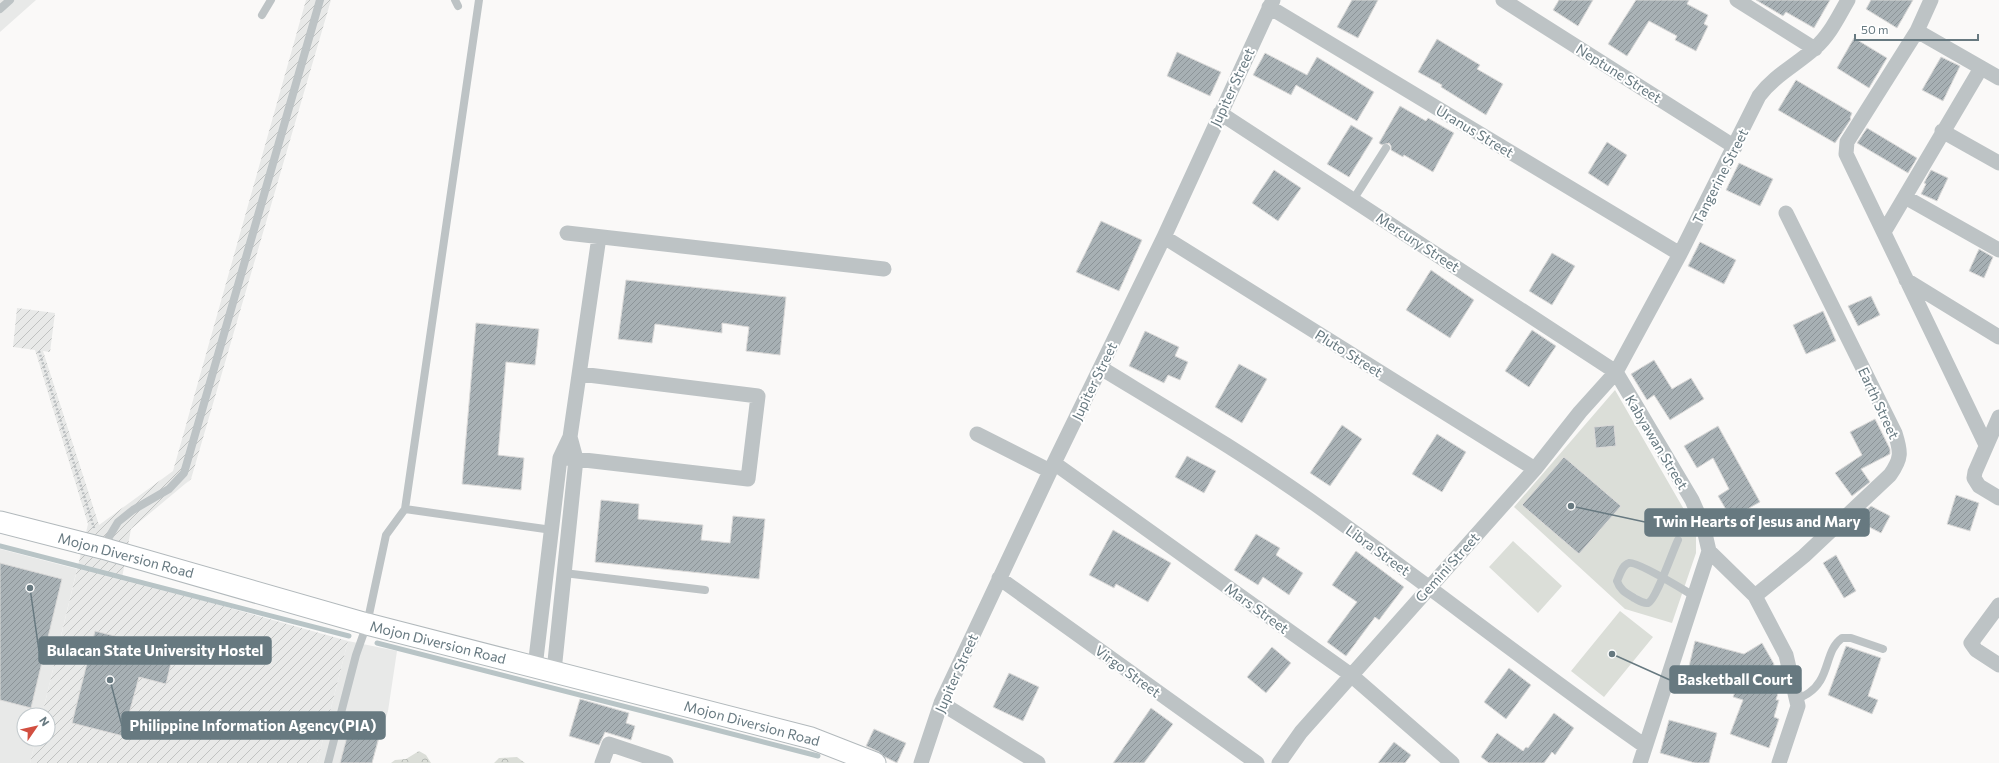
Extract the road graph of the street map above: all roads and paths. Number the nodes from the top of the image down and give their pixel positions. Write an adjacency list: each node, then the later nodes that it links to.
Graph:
1 (10, 0): 10 (lane)
2 (271, 0): 11 (lane)
3 (320, 0): 50 (lane)
4 (479, 0): 46 (lane)
5 (1503, 0): 18 (street, Neptune Street)
6 (1737, 0): 13 (street)
7 (1848, 0): 13 (street, Tangerine Street)
8 (1931, 0): 12 (street)
9 (1271, 4): 16 (street, Jupiter Street); 29 (street, Uranus Street)
10 (0, 9)
11 (262, 15)
12 (1917, 31): 14 (street); 24 (street)
13 (1815, 49): 18 (street, Tangerine Street)
14 (1981, 68): 15 (street); 17 (street)
15 (1999, 78)
16 (1220, 113): 22 (street, Mercury Street); 27 (street, Jupiter Street)
17 (1942, 130): 20 (street); 21 (street)
18 (1735, 147): 29 (street, Tangerine Street)
19 (1386, 148): 22 (lane)
20 (1999, 163)
21 (1905, 197): 24 (street); 28 (street)
22 (1353, 200): 35 (street, Mercury Street)
23 (1786, 213): 58 (street, Earth Street)
24 (1884, 232): 31 (street)
25 (567, 233): 26 (street)
26 (599, 237): 30 (street); 36 (street)
27 (1164, 237): 34 (street, Jupiter Street); 44 (street, Pluto Street)
28 (1999, 250)
29 (1680, 254): 35 (street, Tangerine Street)
30 (884, 269)
31 (1906, 280): 32 (street); 40 (street)
32 (1999, 337)
33 (39, 350): 50 (path)
34 (1101, 368): 43 (street, Jupiter Street); 55 (street, Libra Street)
35 (1616, 372): 44 (street, Gemini Street); 51 (street, Kabyawan Street)
36 (580, 374): 39 (street); 42 (street)
37 (1999, 418): 40 (street)
38 (977, 434): 43 (street, Mars Street)
39 (570, 437): 41 (street); 42 (street)
40 (1986, 445): 45 (street)
41 (560, 458): 42 (street); 48 (street)
42 (576, 459): 52 (street)
43 (1052, 467): 53 (street, Jupiter Street); 64 (street, Mars Street)
44 (1535, 469): 55 (street, Gemini Street)
45 (1999, 498)
46 (405, 509): 48 (lane); 60 (lane)
47 (0, 522): 50 (street, Mojon Diversion Road)
48 (552, 530): 63 (street)
49 (1678, 540): 54 (lane)
50 (105, 543): 60 (street, Mojon Diversion Road)
51 (1708, 551): 57 (street, Kabyawan Street); 58 (street)
52 (564, 573): 56 (lane); 63 (street)
53 (999, 578): 66 (street, Jupiter Street); 74 (street, Virgo Street)
54 (1662, 578): 54 (lane); 57 (lane)
55 (1429, 587): 64 (street, Gemini Street); 67 (street, Libra Street)
56 (705, 590)
57 (1694, 596): 67 (street, Kabyawan Street)
58 (1755, 596): 65 (street)
59 (1999, 605): 62 (street)
60 (367, 624): 63 (street, Mojon Diversion Road); 68 (lane)
61 (1883, 650): 65 (lane)
62 (1999, 665)
63 (545, 669): 71 (street, Mojon Diversion Road)
64 (1351, 675): 75 (street, Gemini Street); 76 (street, Mars Street)
65 (1796, 700): 78 (street)
66 (941, 703): 72 (street, Jupiter Street); 73 (street)
67 (1645, 746): 77 (street, Kabyawan Street)
68 (328, 763)
69 (602, 763): 70 (street)
70 (666, 763)
71 (876, 763)
72 (921, 763)
73 (1038, 763)
74 (1257, 763)
75 (1279, 763)
76 (1452, 763)
77 (1640, 763)
78 (1779, 763)

